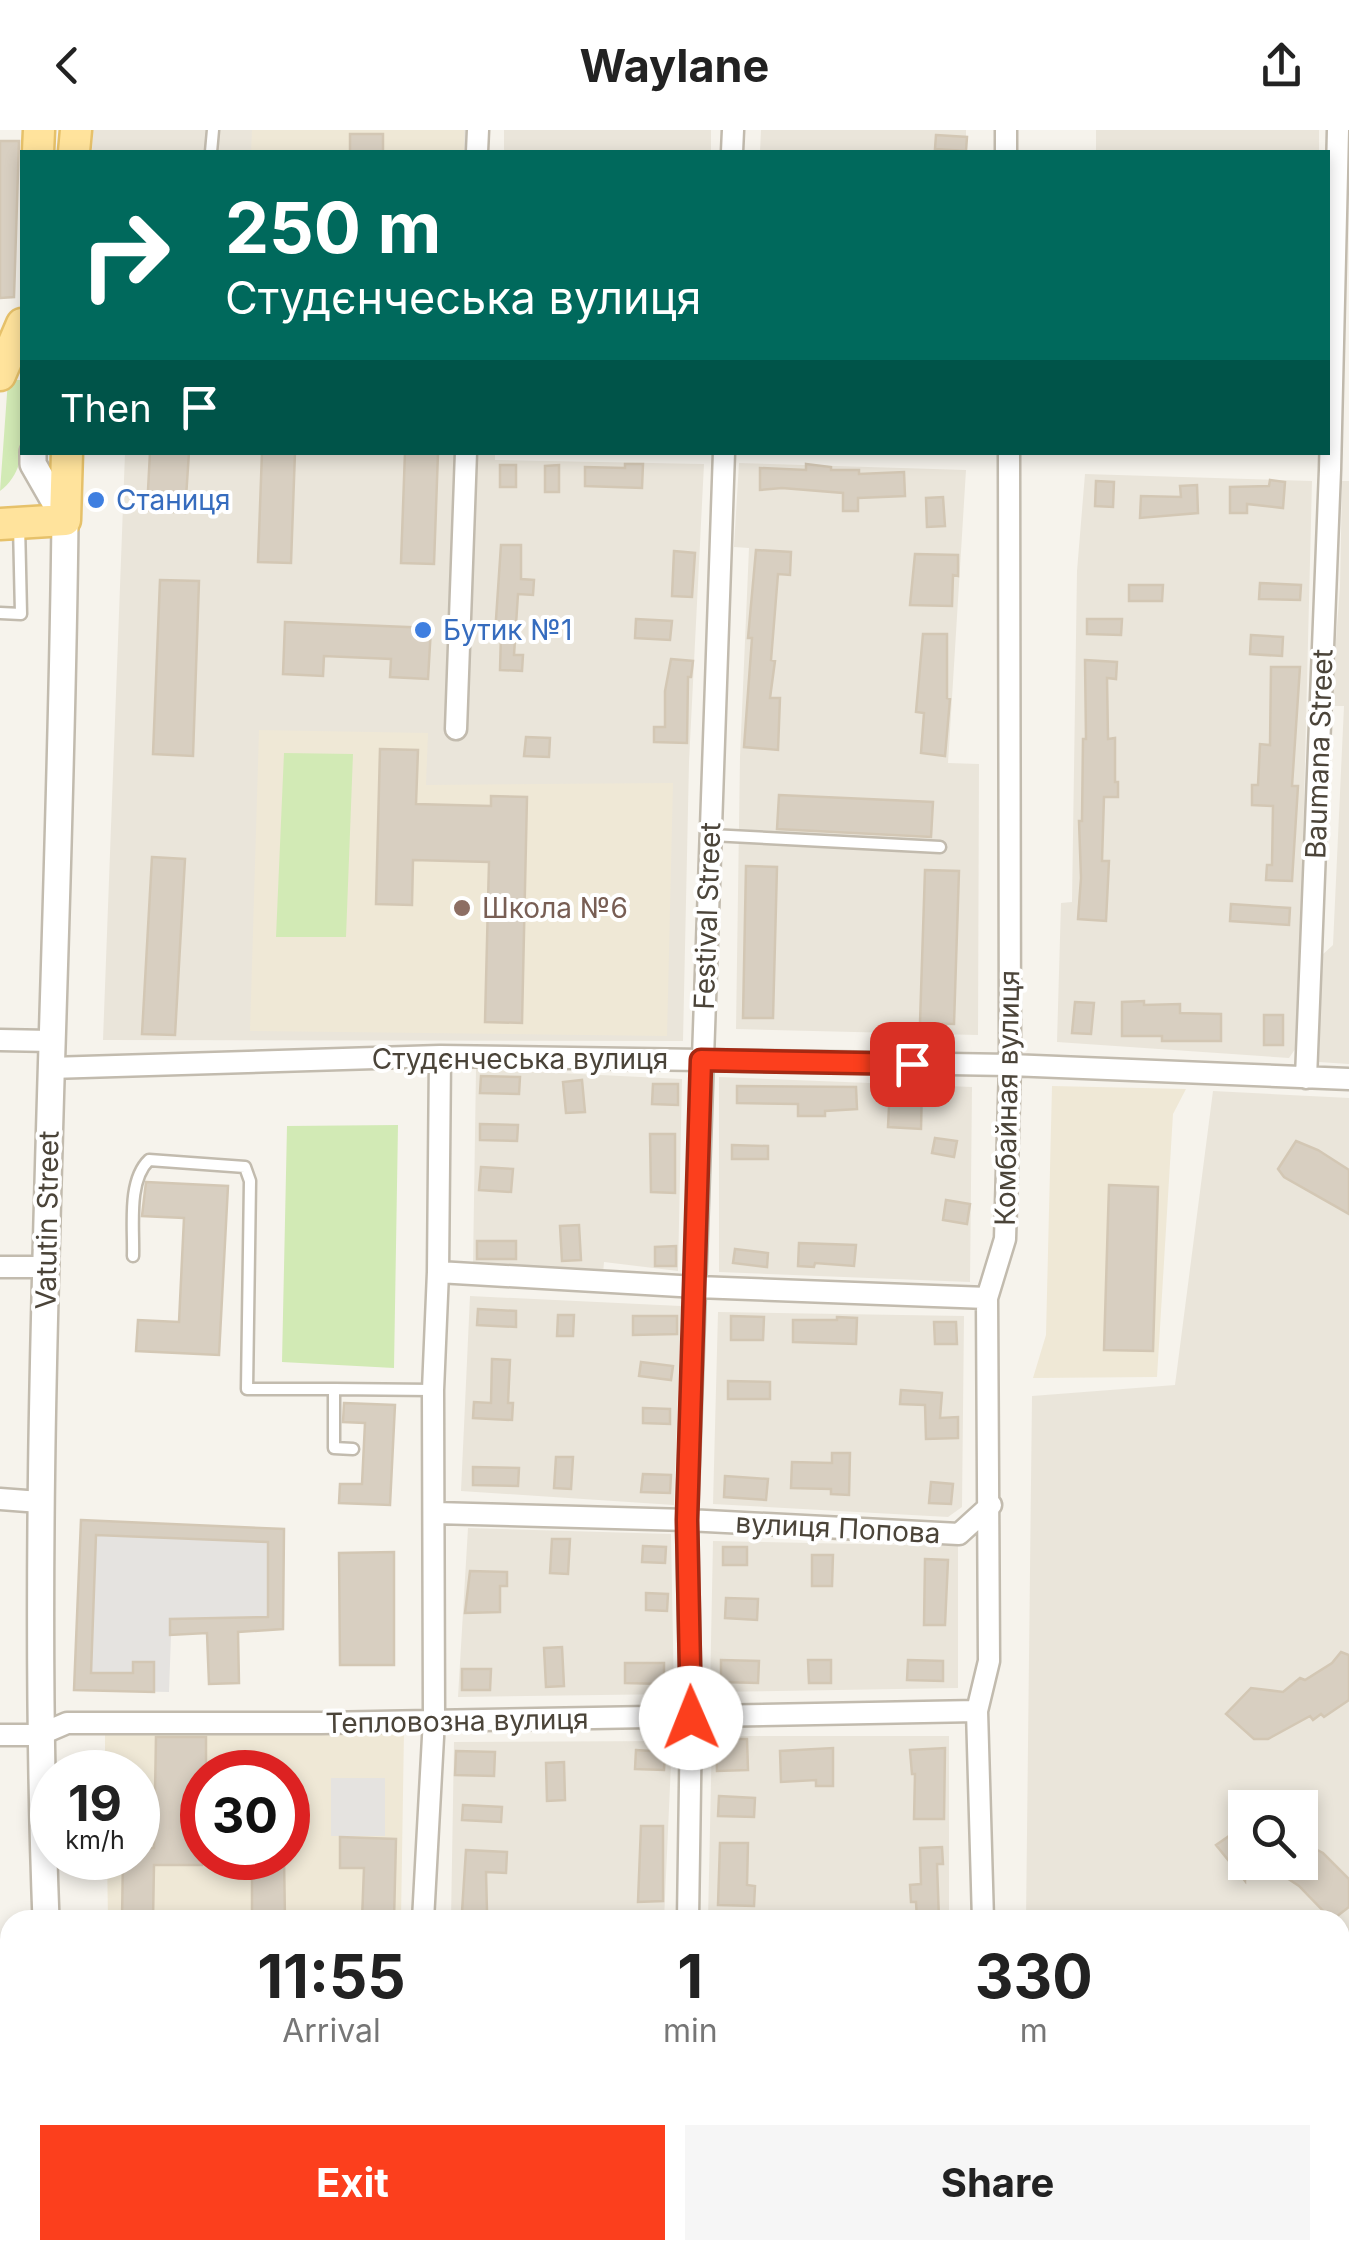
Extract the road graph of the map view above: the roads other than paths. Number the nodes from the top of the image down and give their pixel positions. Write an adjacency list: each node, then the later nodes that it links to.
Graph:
1 (1338, 130): 4 (street, Baumana Street)
2 (20, 329): 3 (main road)
3 (0, 375)
4 (1336, 444): 22 (street, Baumana Street)
5 (34, 455): 10 (street)
6 (67, 455): 10 (main road, Vatutin Street)
7 (466, 455): 13 (street)
8 (724, 455): 14 (street, Festival Street)
9 (1009, 455): 20 (street, Комбайная вулиця)
10 (66, 520): 11 (main road); 17 (street, Vatutin Street)
11 (10, 524): 12 (lane)
12 (0, 612)
13 (456, 729)
14 (710, 835): 15 (lane); 19 (street, Festival Street)
15 (940, 847)
16 (0, 1040): 17 (street)
17 (51, 1041): 21 (street, Vatutin Street)
18 (440, 1056): 19 (street, Студєнчеська вулиця); 21 (street, Студєнчеська вулиця); 27 (street)
19 (701, 1060): 20 (street, Студєнчеська вулиця); 28 (street, Festival Street)
20 (1010, 1065): 22 (street, Студєнчеська вулиця); 29 (street, Комбайная вулиця)
21 (50, 1068): 26 (street, Vatutin Street)
22 (1306, 1078): 23 (street, Студєнчеська вулиця)
23 (1349, 1078)
24 (133, 1256): 30 (lane)
25 (0, 1267): 26 (street)
26 (46, 1267): 34 (street, Vatutin Street)
27 (438, 1272): 28 (street); 31 (street)
28 (697, 1287): 29 (street); 37 (street, Festival Street)
29 (987, 1298): 35 (street, Комбайная вулиця)
30 (334, 1388): 31 (lane); 32 (lane)
31 (433, 1390): 36 (street)
32 (353, 1448)
33 (0, 1499): 34 (street)
34 (40, 1502): 42 (street, Vatutin Street)
35 (991, 1505): 37 (street, вулиця Попова); 38 (street, Комбайная вулиця)
36 (435, 1514): 37 (street, вулиця Попова); 40 (street)
37 (687, 1520): 39 (street, Festival Street)
38 (977, 1712): 39 (street, Тепловозна вулиця); 46 (street, Комбайная вулиця)
39 (691, 1718): 40 (street, Тепловозна вулиця); 45 (street, Festival Street)
40 (434, 1719): 42 (street, Тепловозна вулиця); 44 (street)
41 (0, 1735): 42 (street, Тепловозна вулиця)
42 (39, 1736): 43 (street, Vatutin Street)
43 (46, 1910)
44 (424, 1910)
45 (688, 1910)
46 (983, 1910)

